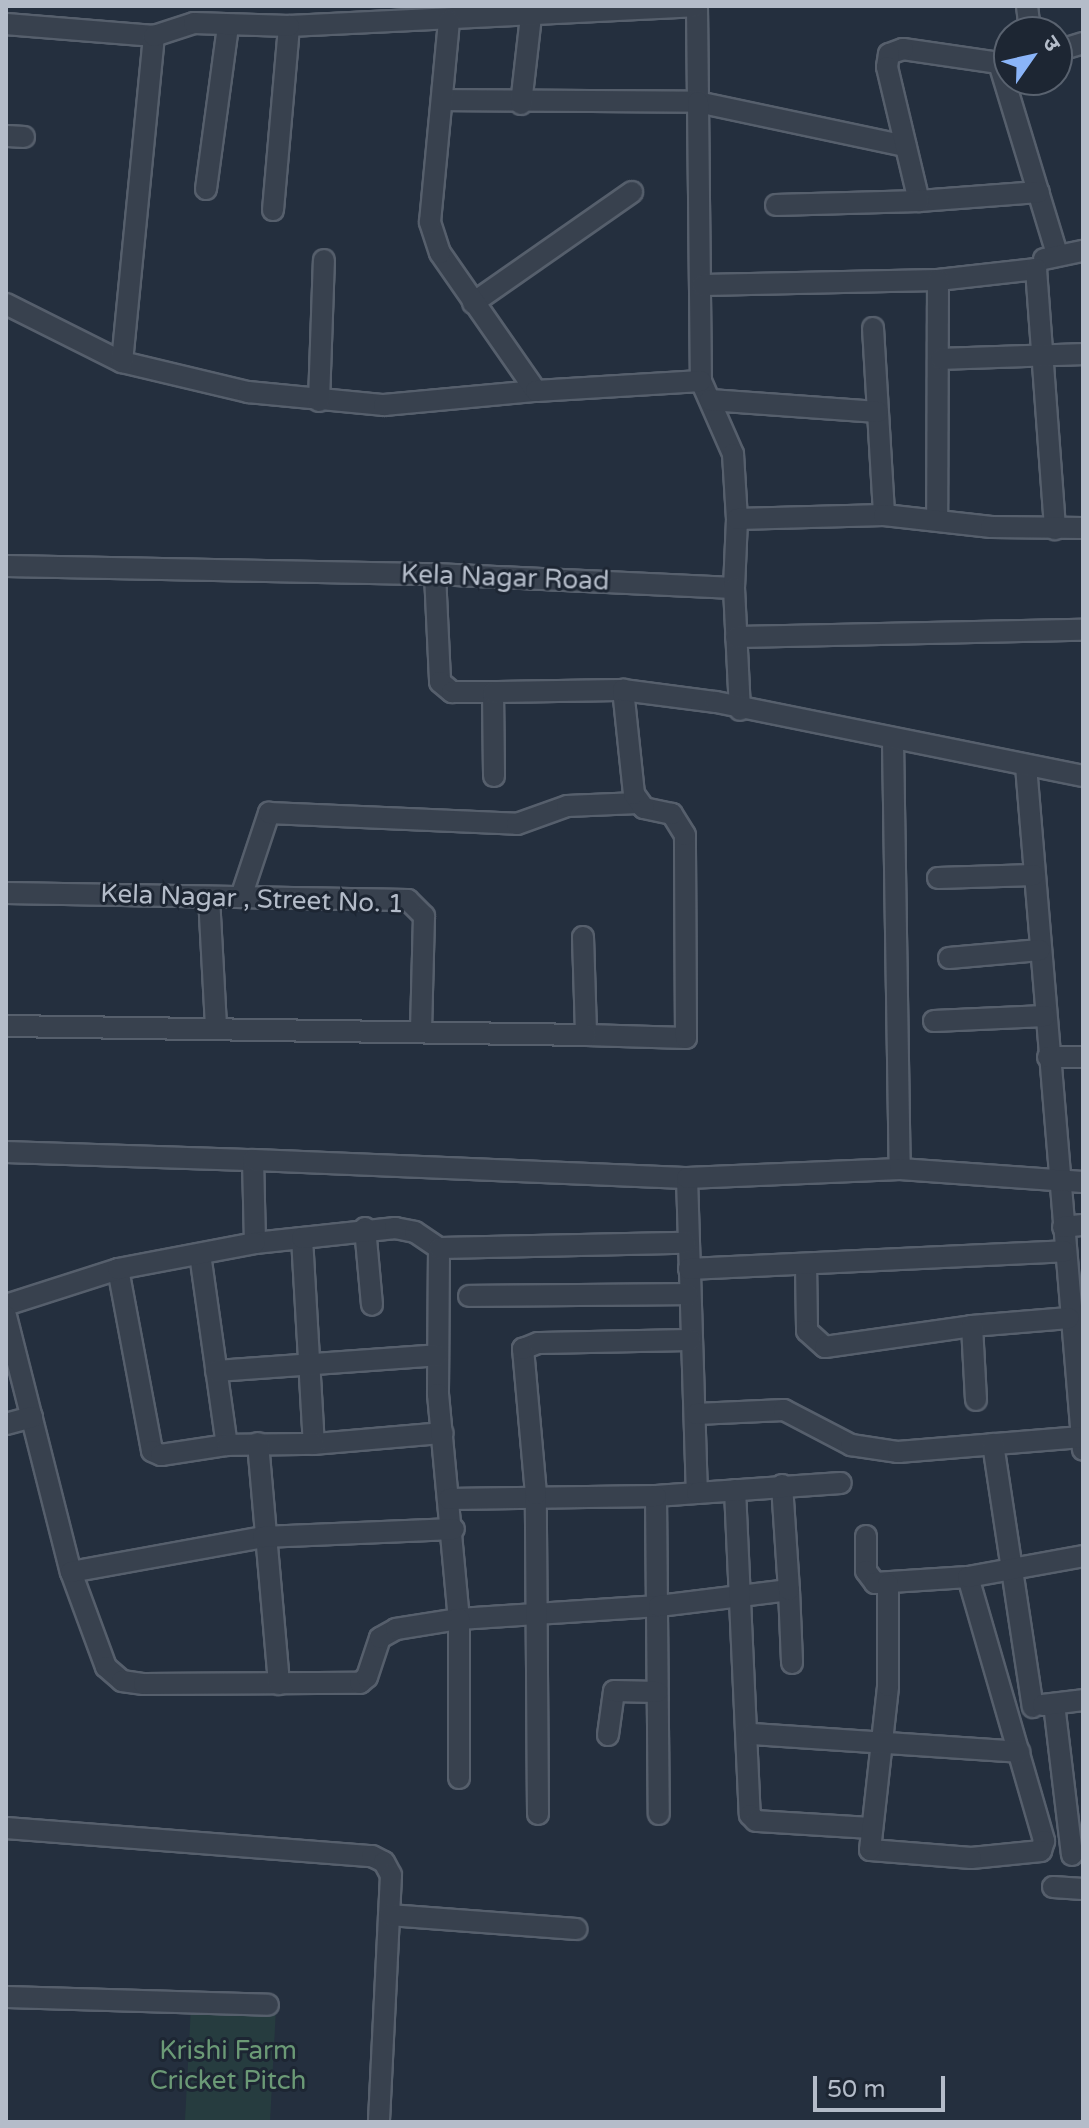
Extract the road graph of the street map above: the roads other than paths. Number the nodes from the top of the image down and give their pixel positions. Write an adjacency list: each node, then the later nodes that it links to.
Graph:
1 (696, 6): 2 (street); 11 (street)
2 (531, 16): 3 (street); 12 (street)
3 (449, 21): 6 (street); 10 (street)
4 (6, 24): 7 (street)
5 (228, 26): 6 (street); 7 (street); 14 (street)
6 (289, 26): 19 (street)
7 (154, 36): 32 (street)
8 (993, 61): 13 (street)
9 (1013, 96): 16 (street)
10 (442, 100): 12 (street); 26 (street)
11 (698, 102): 12 (street); 13 (street); 25 (street)
12 (521, 104)
13 (905, 146): 17 (street)
14 (206, 189)
15 (632, 192): 26 (street)
16 (1039, 192): 17 (street); 21 (street)
17 (919, 201): 18 (street)
18 (776, 205)
19 (273, 210)
20 (1083, 251): 21 (street)
21 (1057, 254): 23 (street)
22 (324, 260): 36 (street)
23 (1036, 269): 24 (street); 31 (street)
24 (938, 280): 25 (street); 30 (street)
25 (702, 285): 33 (street)
26 (473, 303): 34 (street)
27 (6, 304): 32 (street)
28 (873, 328): 37 (street)
29 (1083, 354): 31 (street)
30 (941, 359): 31 (street); 40 (street)
31 (1044, 359): 42 (street)
32 (122, 362): 36 (street)
33 (701, 381): 34 (street); 35 (street)
34 (536, 391): 36 (street)
35 (710, 400): 37 (street); 39 (street)
36 (319, 401)
37 (878, 412): 38 (street)
38 (884, 515): 39 (street); 40 (street)
39 (737, 519): 45 (street)
40 (937, 520): 42 (street)
41 (1083, 528): 42 (street)
42 (1055, 529)
43 (6, 566): 44 (street, Kela Nagar Road)
44 (435, 574): 45 (street, Kela Nagar Road); 49 (street)
45 (734, 588): 47 (street)
46 (1083, 630): 47 (street)
47 (736, 637): 50 (street)
48 (623, 690): 49 (street); 50 (street); 55 (street)
49 (493, 692): 53 (street)
50 (740, 710): 51 (street)
51 (893, 741): 52 (street); 74 (street)
52 (1026, 766): 54 (street); 56 (street)
53 (494, 776)
54 (1083, 776)
55 (638, 803): 60 (street); 69 (street)
56 (1034, 875): 57 (street); 62 (street)
57 (938, 878)
58 (6, 893): 59 (street, Kela Nagar , Street No. 1)
59 (209, 897): 60 (street, Kela Nagar , Street No. 1); 67 (street)
60 (241, 897): 68 (street, Kela Nagar , Street No. 1)
61 (583, 937): 69 (street)
62 (1040, 950): 63 (street); 64 (street)
63 (949, 958)
64 (1045, 1016): 65 (street); 70 (street)
65 (934, 1021)
66 (6, 1026): 67 (street)
67 (216, 1028): 68 (street)
68 (421, 1030): 69 (street)
69 (586, 1035)
70 (1048, 1057): 71 (street); 77 (street)
71 (1083, 1057)
72 (6, 1152): 73 (street)
73 (253, 1160): 75 (street); 81 (street)
74 (900, 1169): 75 (street); 77 (street)
75 (687, 1178): 82 (street)
76 (1083, 1182): 77 (street)
77 (1060, 1184): 78 (street)
78 (1073, 1226): 84 (street)
79 (365, 1228): 80 (street); 83 (street); 92 (street)
80 (302, 1238): 81 (street); 98 (street)
81 (255, 1243): 85 (street)
82 (686, 1243): 83 (street); 88 (street)
83 (439, 1248): 97 (street)
84 (1065, 1251): 86 (street); 94 (street)
85 (200, 1254): 87 (street); 99 (street)
86 (806, 1264): 88 (street); 95 (street)
87 (118, 1269): 91 (street); 109 (street)
88 (689, 1269): 89 (street)
89 (688, 1294): 90 (street); 96 (street)
90 (469, 1296)
91 (6, 1305)
92 (372, 1305)
93 (6, 1316): 102 (street)
94 (1069, 1318): 95 (street); 106 (street)
95 (972, 1326): 100 (street)
96 (691, 1340): 101 (street); 114 (street)
97 (437, 1355): 98 (street); 104 (street)
98 (306, 1366): 99 (street); 107 (street)
99 (216, 1371): 109 (street)
100 (976, 1400)
101 (696, 1414): 108 (street); 113 (street)
102 (32, 1417): 103 (street); 122 (street)
103 (6, 1424)
104 (443, 1433): 107 (street); 116 (street)
105 (258, 1443): 107 (street); 109 (street); 119 (street)
106 (1082, 1443): 108 (street)
107 (314, 1444)
108 (993, 1444): 121 (street)
109 (227, 1445)
110 (841, 1483): 111 (street)
111 (782, 1485): 112 (street); 125 (street)
112 (735, 1490): 113 (street); 126 (street)
113 (697, 1493): 115 (street)
114 (536, 1494): 115 (street); 116 (street); 128 (street)
115 (656, 1496): 127 (street)
116 (449, 1499): 117 (street)
117 (454, 1529): 119 (street); 129 (street)
118 (866, 1536): 124 (street)
119 (263, 1537): 122 (street); 131 (street)
120 (1083, 1556): 121 (street)
121 (1014, 1566): 123 (street); 135 (street)
122 (71, 1572): 131 (street)
123 (968, 1577): 124 (street); 136 (street)
124 (888, 1584): 139 (street)
125 (789, 1590): 126 (street); 130 (street)
126 (741, 1598): 127 (street); 137 (street)
127 (659, 1606): 128 (street); 132 (street)
128 (538, 1611): 129 (street); 142 (street)
129 (459, 1619): 131 (street); 141 (street)
130 (792, 1663)
131 (279, 1684)
132 (657, 1692): 138 (street); 143 (street)
133 (1083, 1700): 134 (street)
134 (1054, 1704): 135 (street); 146 (street)
135 (1033, 1707): 136 (street)
136 (1008, 1710): 140 (street)
137 (751, 1734): 139 (street); 145 (street)
138 (608, 1735)
139 (882, 1743): 140 (street); 145 (street)
140 (1019, 1752): 145 (street)
141 (459, 1778)
142 (538, 1814)
143 (659, 1814)
144 (6, 1828): 149 (street)
145 (869, 1828)
146 (1072, 1855)
147 (1053, 1887): 148 (street)
148 (1083, 1889)
149 (389, 1915): 150 (street); 153 (street)
150 (576, 1929)
151 (6, 1997): 152 (street)
152 (268, 2005)
153 (379, 2122)

